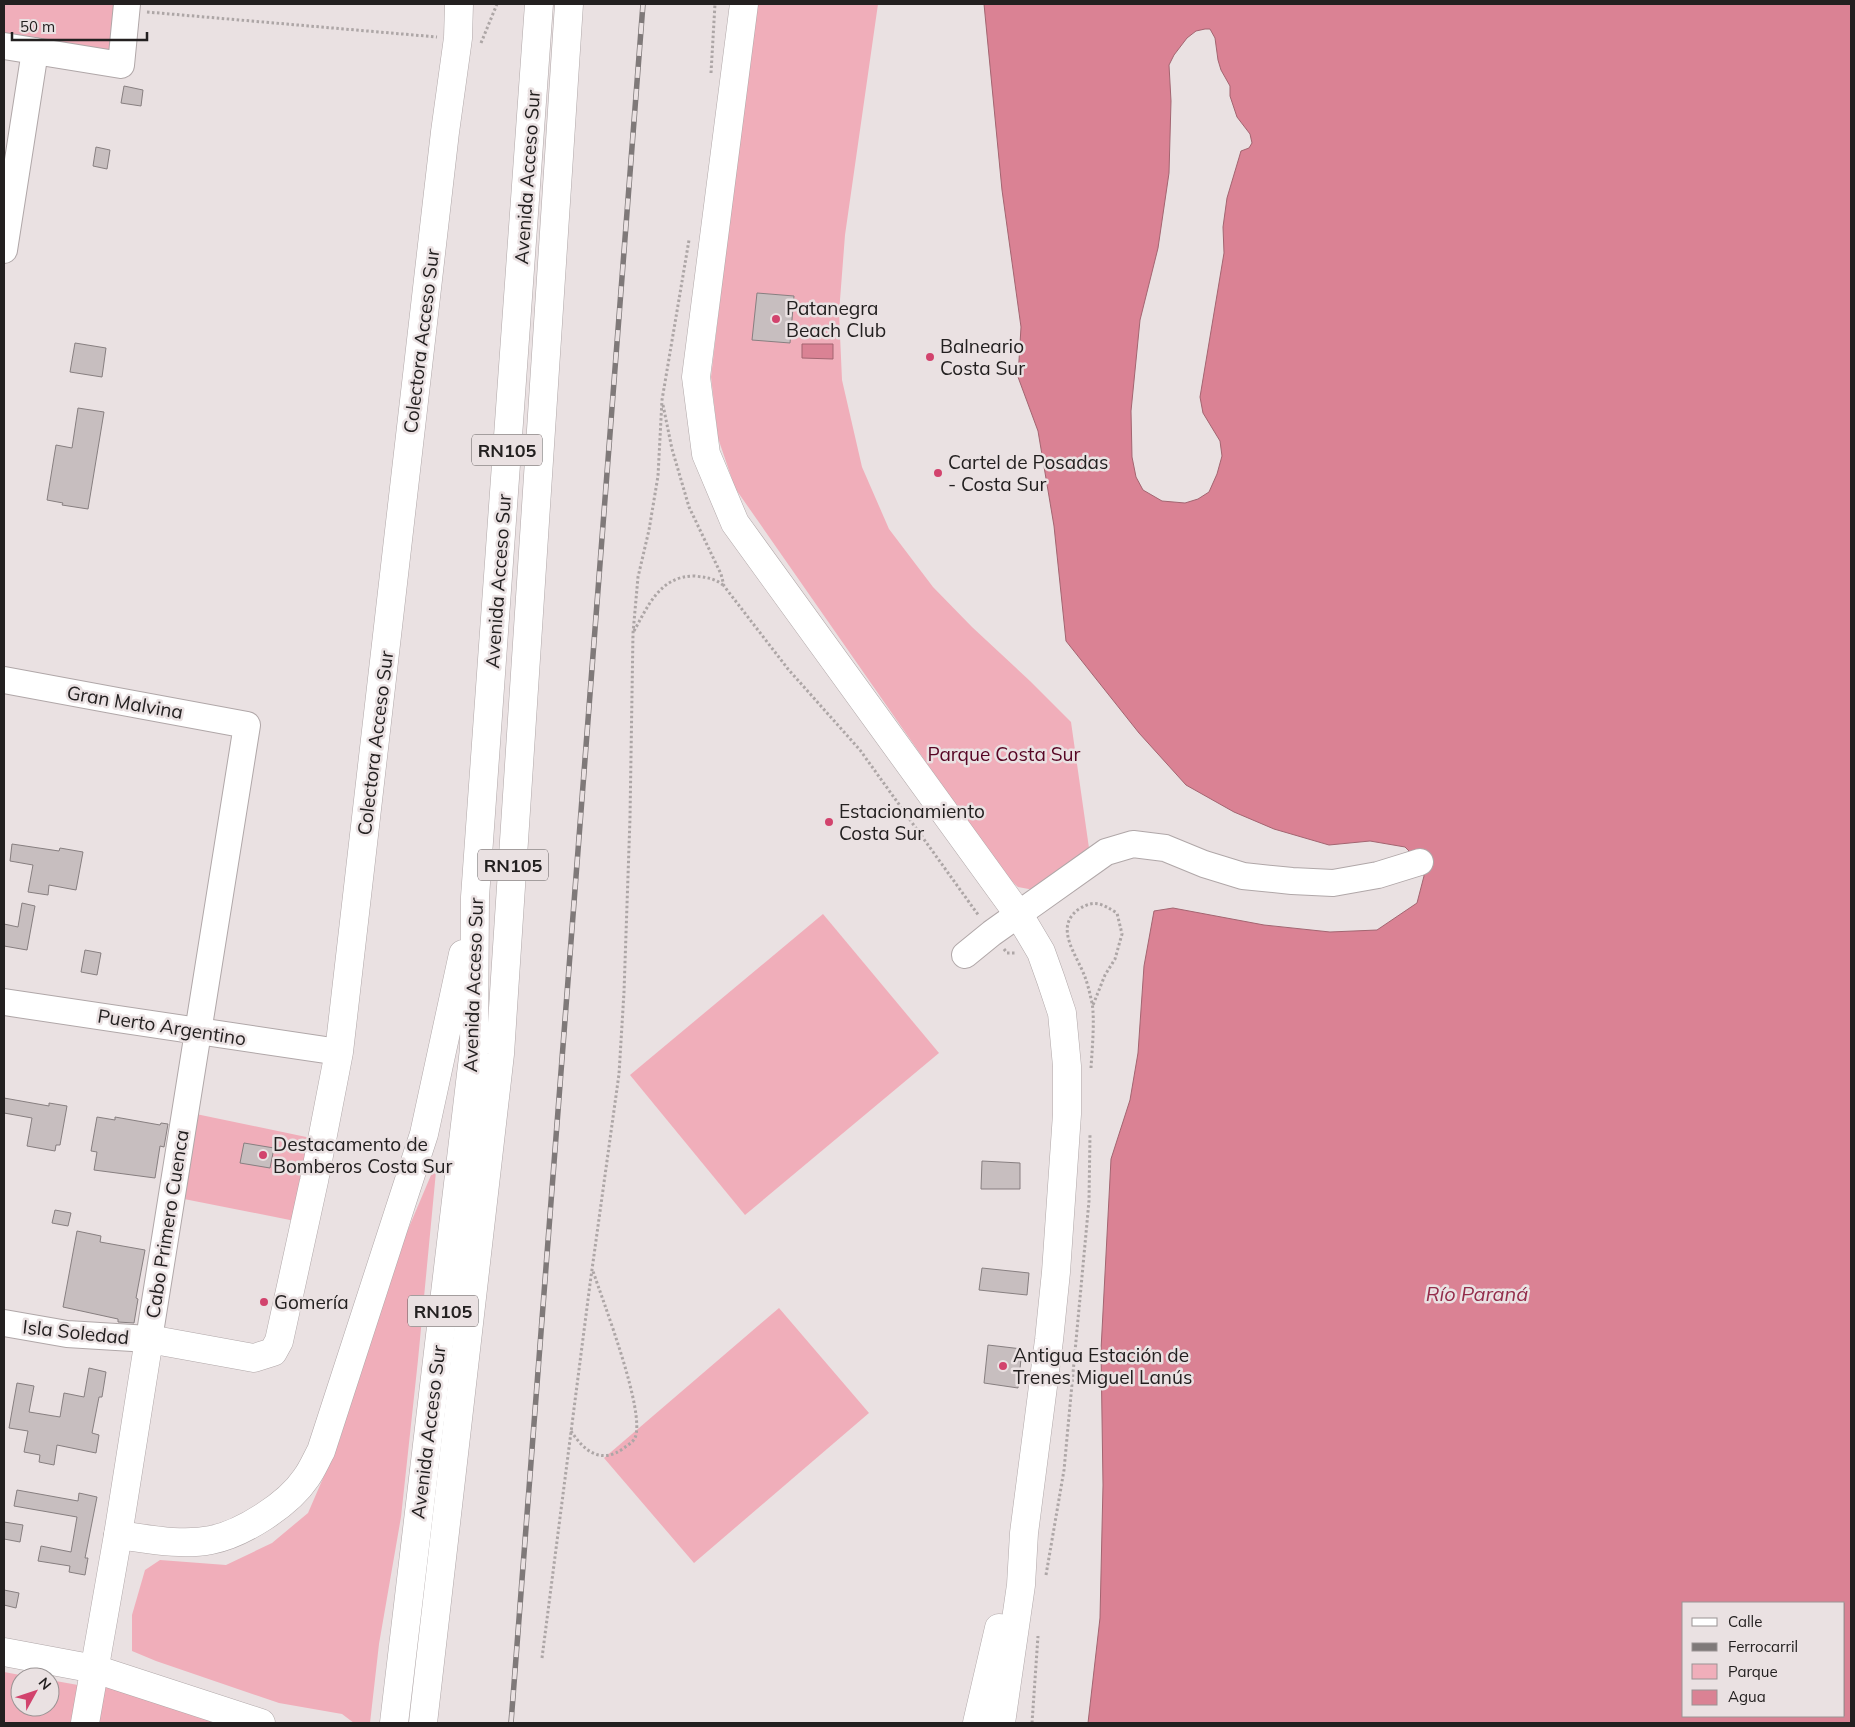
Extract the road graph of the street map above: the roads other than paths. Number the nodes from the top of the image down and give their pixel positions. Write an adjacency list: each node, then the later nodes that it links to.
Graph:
1 (459, 4): 17 (main road, Colectora Acceso Sur)
2 (539, 4): 12 (main road, Avenida Acceso Sur / RN105)
3 (569, 4): 27 (main road, Avenida Acceso Sur / RN105)
4 (733, 6): 13 (main road)
5 (127, 7): 7 (street)
6 (4, 46): 7 (street)
7 (35, 51): 8 (street)
8 (4, 250)
9 (4, 680): 10 (street, Gran Malvina)
10 (247, 725): 16 (street, Cabo Primero Cuenca)
11 (1420, 862): 13 (street)
12 (475, 897): 21 (main road); 26 (main road, Avenida Acceso Sur / RN105)
13 (1019, 915): 14 (street); 20 (main road)
14 (965, 955)
15 (4, 1002): 16 (street, Puerto Argentino)
16 (199, 1030): 17 (street, Puerto Argentino); 19 (street, Cabo Primero Cuenca)
17 (339, 1052): 19 (main road, Colectora Acceso Sur)
18 (4, 1323): 19 (street, Isla Soledad)
19 (149, 1339): 21 (main road, Cabo Primero Cuenca)
20 (1024, 1533): 28 (main road); 29 (main road)
21 (118, 1535): 23 (main road, Cabo Primero Cuenca)
22 (4, 1652): 23 (main road)
23 (96, 1668): 24 (main road, Cabo Primero Cuenca); 25 (main road)
24 (85, 1723)
25 (261, 1723)
26 (394, 1723)
27 (423, 1723)
28 (977, 1723)
29 (1002, 1723)

